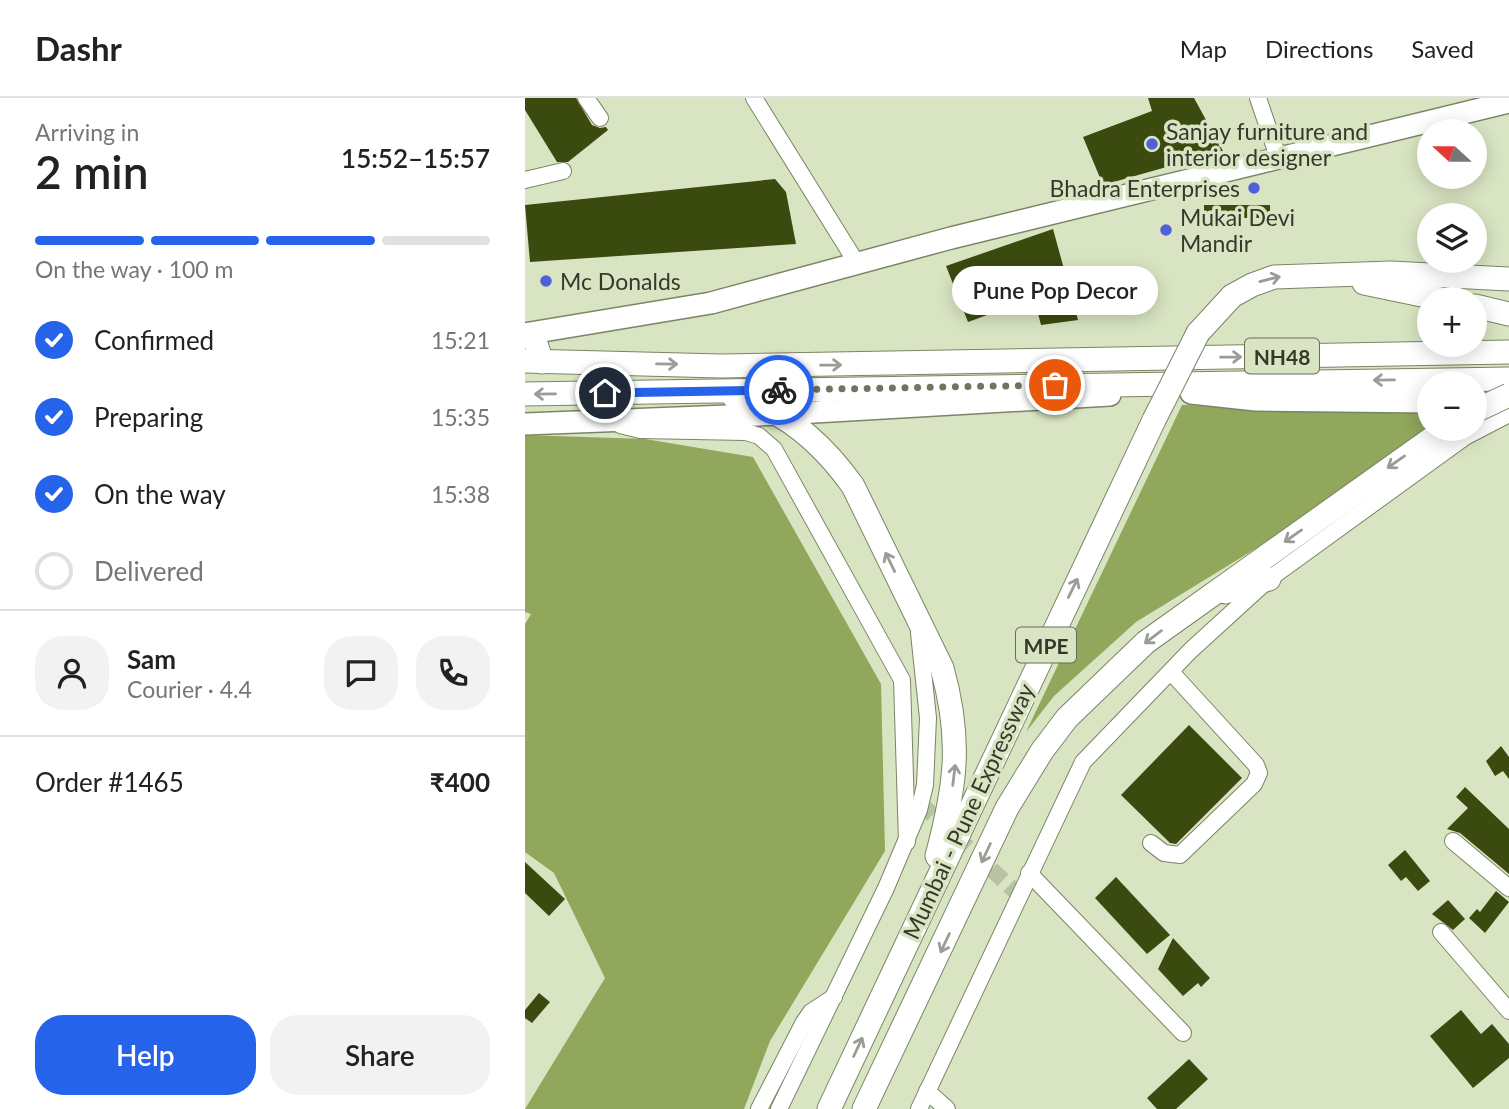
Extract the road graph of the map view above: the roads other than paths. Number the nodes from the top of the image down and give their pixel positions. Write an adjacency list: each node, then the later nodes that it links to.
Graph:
1 (586, 98): 5 (street)
2 (754, 98): 9 (street)
3 (1258, 98): 6 (street)
4 (1509, 102): 6 (main road)
5 (600, 118)
6 (1278, 157): 9 (main road)
7 (563, 171): 8 (street)
8 (525, 180)
9 (856, 262): 15 (main road)
10 (1313, 275): 11 (highway); 12 (highway, MPE); 43 (highway, Mumbai - Pune Expressway / MPE, one-way to 10, bridge)
11 (1509, 279)
12 (1417, 294)
13 (1487, 309): 14 (highway)
14 (1509, 314)
15 (528, 332): 17 (highway)
16 (1509, 352): 17 (highway, NH48, one-way to 16)
17 (534, 361)
18 (1509, 379): 19 (highway, NH48)
19 (1487, 386)
20 (1179, 388): 21 (highway, NH48, one-way to 20); 22 (highway, NH48); 27 (main road); 29 (main road)
21 (1417, 390)
22 (711, 391): 23 (highway, NH48, one-way to 23); 29 (highway)
23 (525, 394)
24 (1487, 394): 26 (main road)
25 (1509, 395): 28 (highway, bridge)
26 (1509, 401)
27 (1417, 402)
28 (1487, 405)
29 (780, 414): 31 (main road); 36 (highway, one-way to 29)
30 (1509, 414): 34 (street)
31 (604, 421): 32 (main road); 39 (street)
32 (525, 424)
33 (1428, 441): 35 (highway, MPE, one-way to 35)
34 (1269, 579): 35 (highway); 37 (street)
35 (1208, 596): 52 (highway, Mumbai - Pune Expressway / MPE, one-way to 52)
36 (917, 618): 39 (street); 43 (highway, one-way to 36)
37 (1171, 671): 40 (street); 41 (street)
38 (1453, 841): 42 (street)
39 (907, 842): 45 (street)
40 (1151, 843)
41 (1029, 873): 47 (street); 48 (street)
42 (1509, 888)
43 (921, 913): 51 (highway, Mumbai - Pune Expressway / MPE, one-way to 43)
44 (1441, 932): 46 (street)
45 (835, 996): 49 (street); 50 (street)
46 (1509, 1011)
47 (1183, 1033)
48 (927, 1091): 53 (street); 54 (street)
49 (759, 1109)
50 (779, 1109)
51 (829, 1109)
52 (864, 1109)
53 (919, 1109)
54 (947, 1109)

